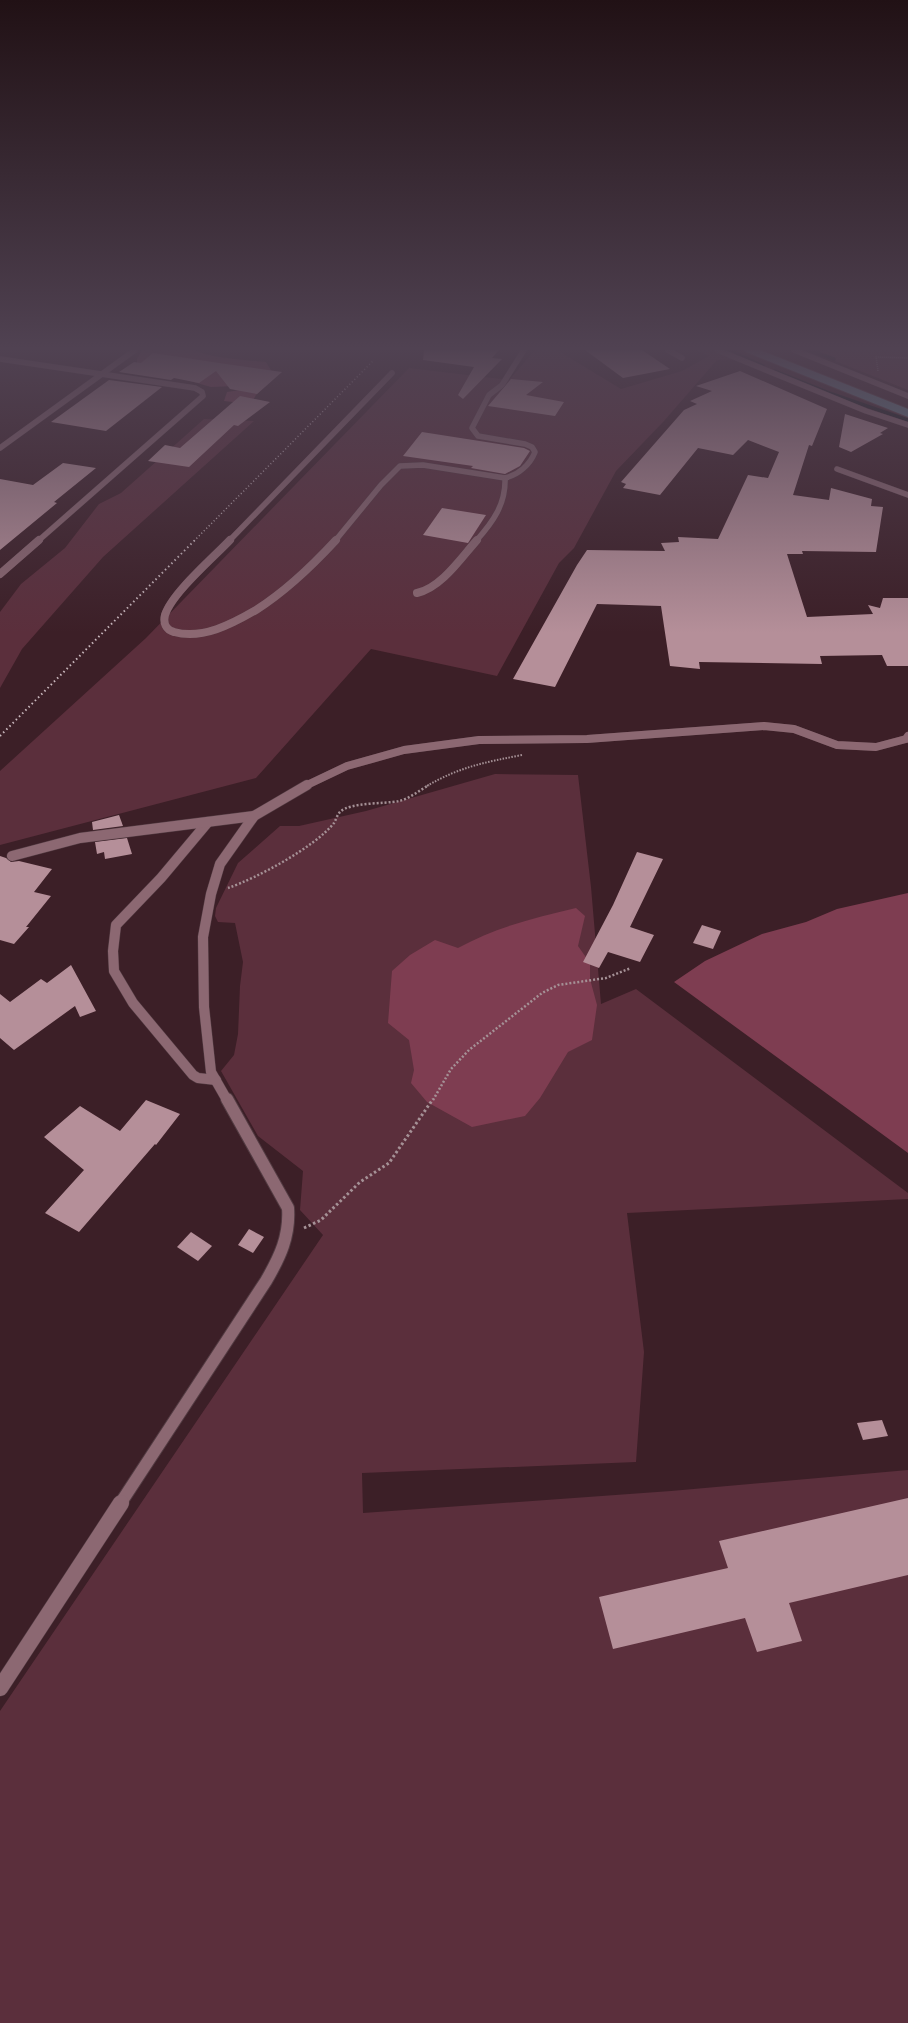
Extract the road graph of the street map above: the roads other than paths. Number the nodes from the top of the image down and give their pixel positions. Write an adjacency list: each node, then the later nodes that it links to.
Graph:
1 (148, 444): 7 (lane)
2 (323, 444): 5 (lane)
3 (526, 444): 5 (lane)
4 (837, 469): 6 (lane)
5 (505, 478): 8 (lane)
6 (908, 495)
7 (0, 574)
8 (417, 593)
9 (908, 736): 10 (lane)
10 (254, 816): 11 (lane); 13 (lane)
11 (208, 822): 12 (lane); 13 (lane)
12 (12, 856)
13 (216, 1080): 14 (lane)
14 (0, 1688)

